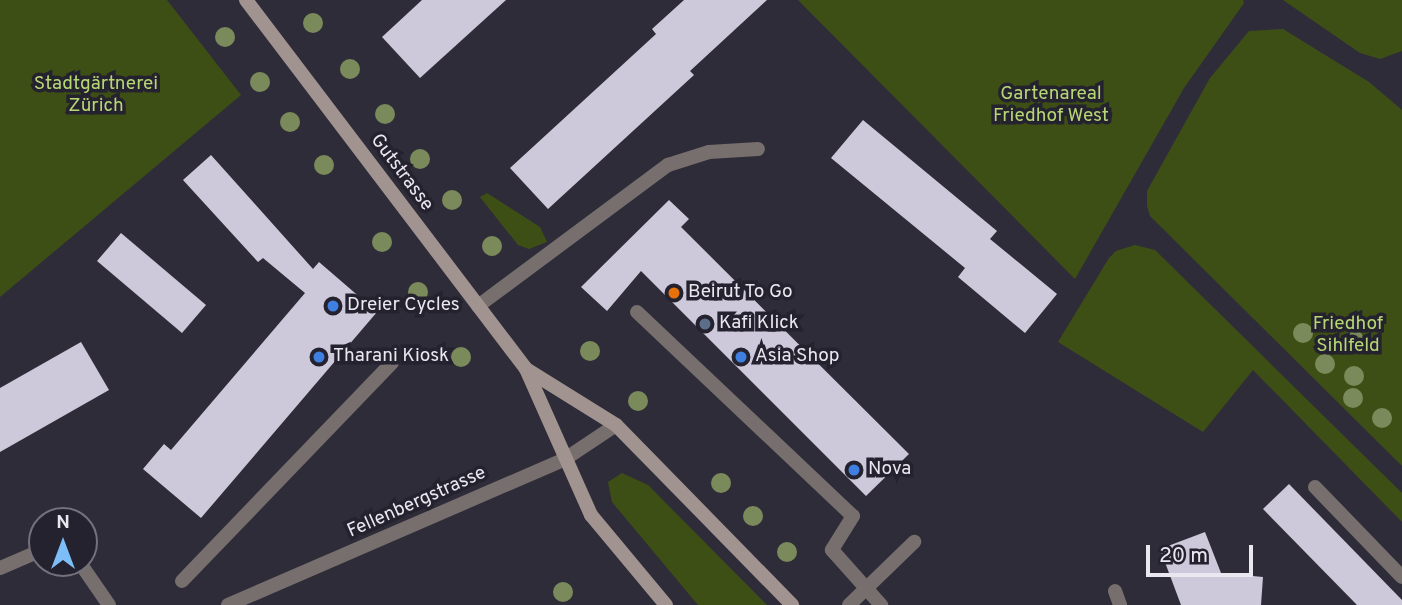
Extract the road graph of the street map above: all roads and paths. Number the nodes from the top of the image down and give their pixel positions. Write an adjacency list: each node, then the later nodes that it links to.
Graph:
1 (246, 0): 3 (main road, Gutstrasse)
2 (758, 149): 3 (street)
3 (478, 306): 6 (main road, Gutstrasse)
4 (637, 312): 16 (street)
5 (392, 363): 15 (street)
6 (526, 369): 7 (main road, Gutstrasse); 8 (main road, Gutstrasse)
7 (616, 425): 8 (street, Fellenbergstrasse); 21 (main road, Gutstrasse)
8 (565, 459): 19 (street, Fellenbergstrasse); 20 (main road, Gutstrasse)
9 (1315, 487): 14 (street)
10 (914, 541): 16 (street)
11 (28, 556): 12 (street)
12 (0, 568)
13 (90, 577): 18 (street)
14 (1402, 577)
15 (182, 581)
16 (866, 591): 22 (street); 23 (street)
17 (1115, 591): 24 (street)
18 (109, 605)
19 (228, 605)
20 (666, 605)
21 (792, 605)
22 (849, 605)
23 (881, 605)
24 (1120, 605)

